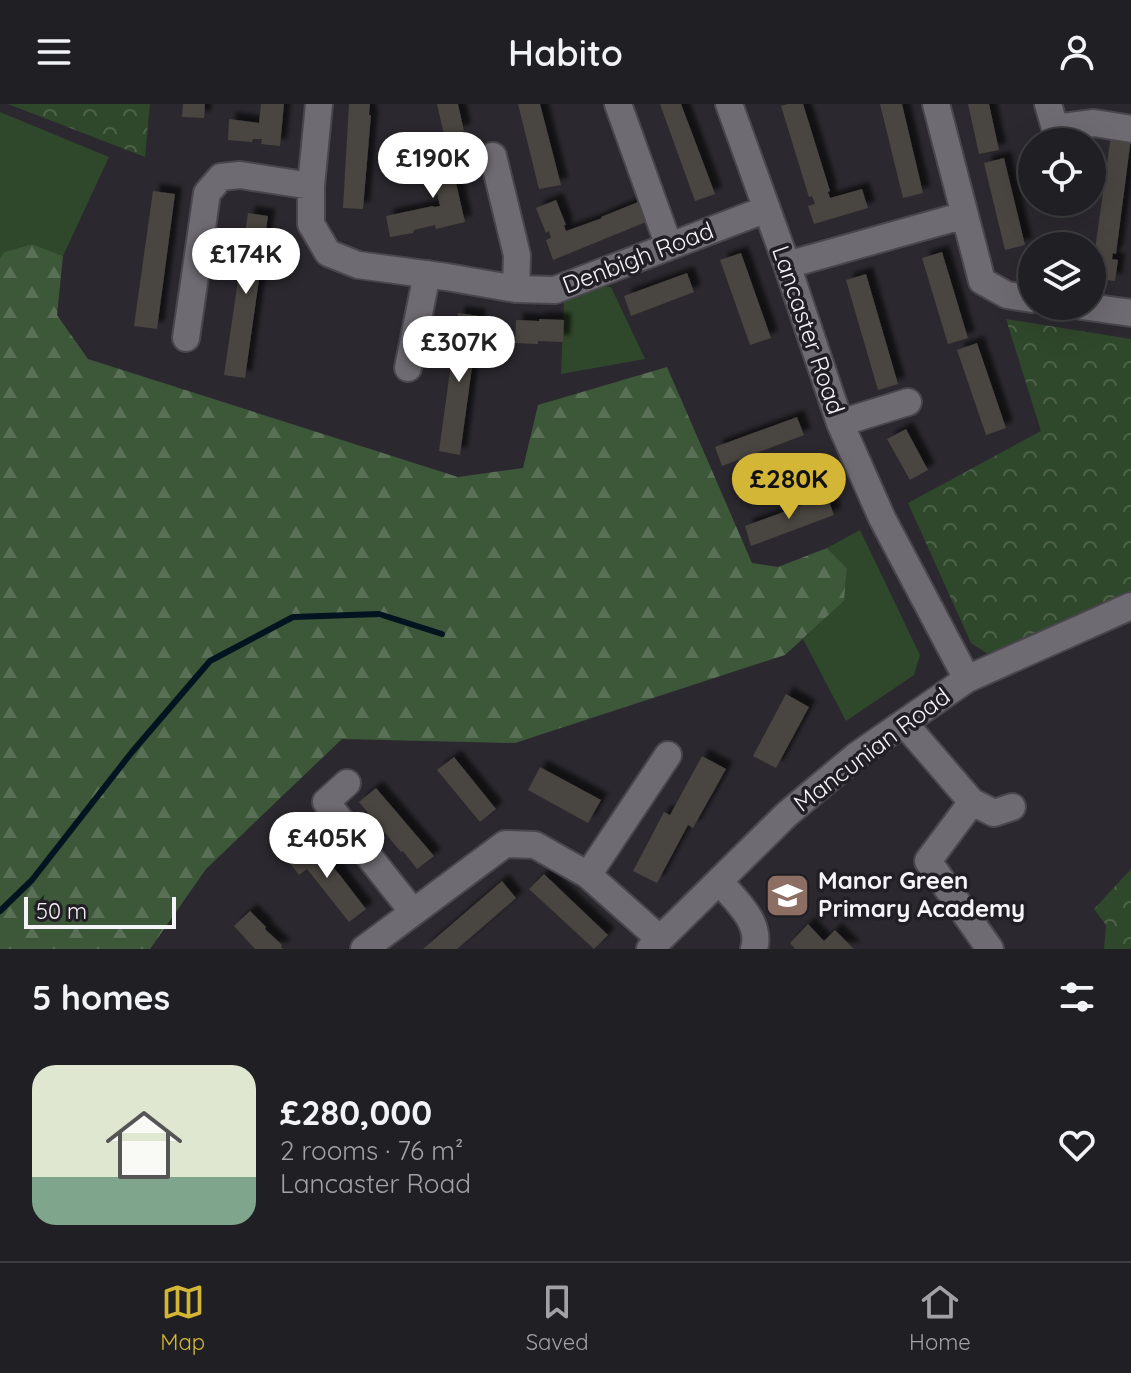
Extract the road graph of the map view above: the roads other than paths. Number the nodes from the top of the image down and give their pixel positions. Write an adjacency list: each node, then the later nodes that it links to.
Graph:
1 (319, 104): 8 (street, Denbigh Road)
2 (618, 104): 11 (street)
3 (729, 104): 9 (street, Lancaster Road)
4 (936, 104): 10 (street)
5 (1054, 125): 6 (street)
6 (1131, 129)
7 (493, 156): 14 (street)
8 (311, 186): 13 (street, Denbigh Road); 18 (street)
9 (767, 209): 11 (street, Denbigh Road); 12 (street, Lancaster Road)
10 (965, 215): 12 (street); 15 (street)
11 (669, 246): 14 (street, Denbigh Road)
12 (787, 265): 21 (street, Lancaster Road)
13 (427, 274): 14 (street, Denbigh Road); 19 (street)
14 (516, 289)
15 (1018, 297)
16 (1106, 310): 17 (street)
17 (1131, 313)
18 (186, 338)
19 (408, 368)
20 (908, 402): 21 (street)
21 (840, 423): 23 (street, Lancaster Road)
22 (1131, 606): 23 (street, Mancunian Road)
23 (967, 679): 24 (street, Mancunian Road)
24 (904, 723): 27 (street); 30 (street, Mancunian Road)
25 (668, 755): 29 (street)
26 (347, 783): 31 (street)
27 (972, 802): 28 (street); 35 (street)
28 (1012, 807)
29 (588, 875): 31 (street); 32 (street)
30 (719, 881): 32 (street, Mancunian Road); 34 (street)
31 (413, 912): 33 (street)
32 (655, 944)
33 (364, 949)
34 (754, 949)
35 (990, 949)

